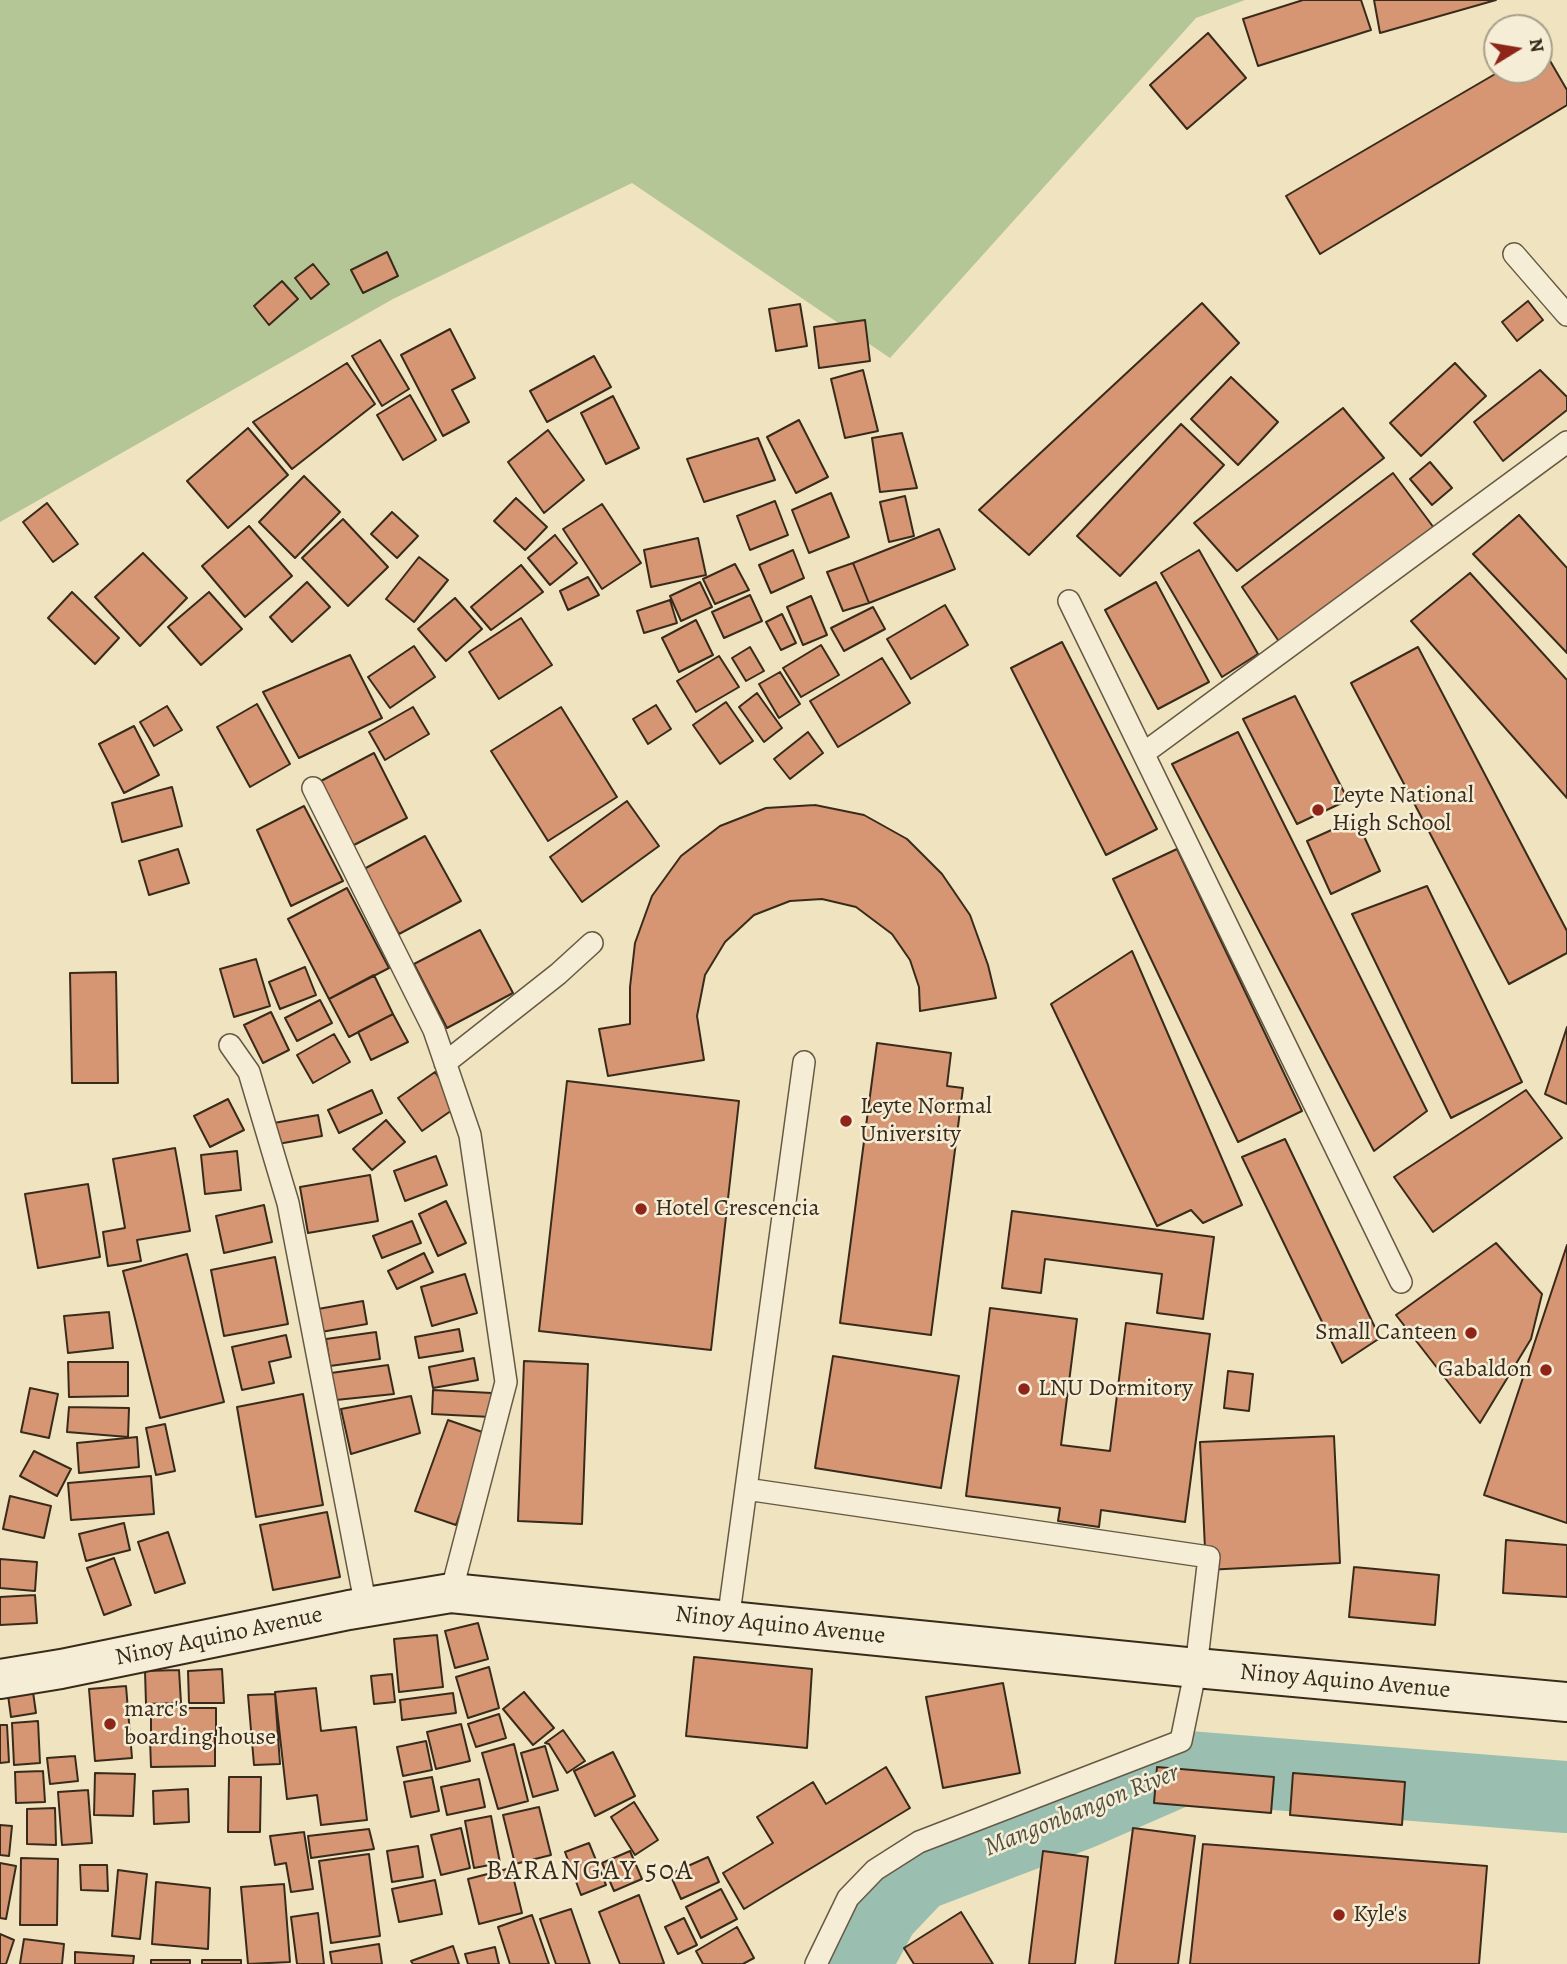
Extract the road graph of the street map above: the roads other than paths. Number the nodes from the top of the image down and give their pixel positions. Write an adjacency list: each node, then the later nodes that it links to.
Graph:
1 (1514, 254): 2 (lane)
2 (1567, 315)
3 (1567, 442): 5 (lane)
4 (1069, 601): 5 (lane)
5 (1144, 753): 11 (lane)
6 (313, 788): 10 (lane)
7 (592, 943): 10 (lane)
8 (230, 1045): 14 (lane)
9 (804, 1062): 12 (lane)
10 (445, 1063): 13 (lane)
11 (1401, 1282)
12 (746, 1489): 15 (lane); 16 (lane)
13 (451, 1593): 14 (main road, Ninoy Aquino Avenue); 15 (main road, Ninoy Aquino Avenue)
14 (366, 1607): 17 (main road, Ninoy Aquino Avenue)
15 (728, 1621): 16 (main road, Ninoy Aquino Avenue)
16 (1196, 1668): 18 (main road, Ninoy Aquino Avenue); 19 (lane)
17 (0, 1679)
18 (1567, 1702)
19 (816, 1964)

